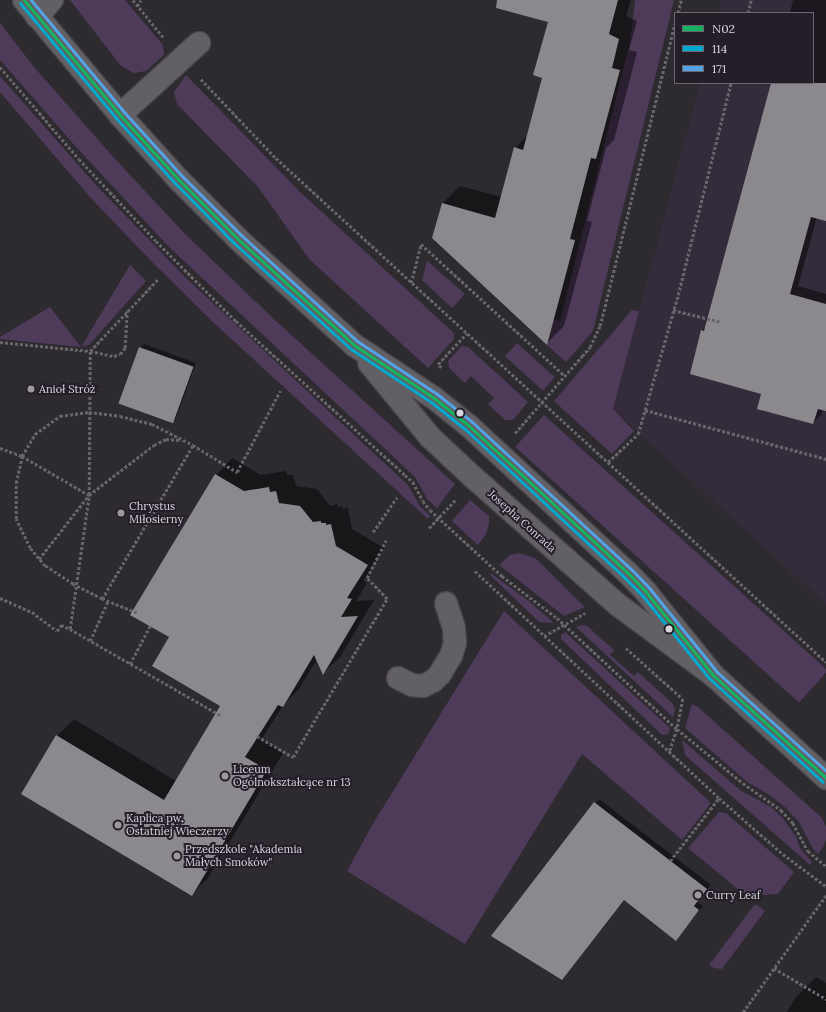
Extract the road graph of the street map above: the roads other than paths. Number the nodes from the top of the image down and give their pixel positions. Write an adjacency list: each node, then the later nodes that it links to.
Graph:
1 (24, 0): 3 (street, Josepha Conrada)
2 (52, 0): 3 (street)
3 (37, 17): 5 (street, Josepha Conrada)
4 (199, 42): 5 (street)
5 (120, 115): 6 (street, Josepha Conrada)
6 (354, 345): 8 (street, Josepha Conrada); 8 (street, Josepha Conrada)
7 (446, 602): 9 (street)
8 (713, 675): 10 (street, Josepha Conrada)
9 (398, 678)
10 (826, 778)

